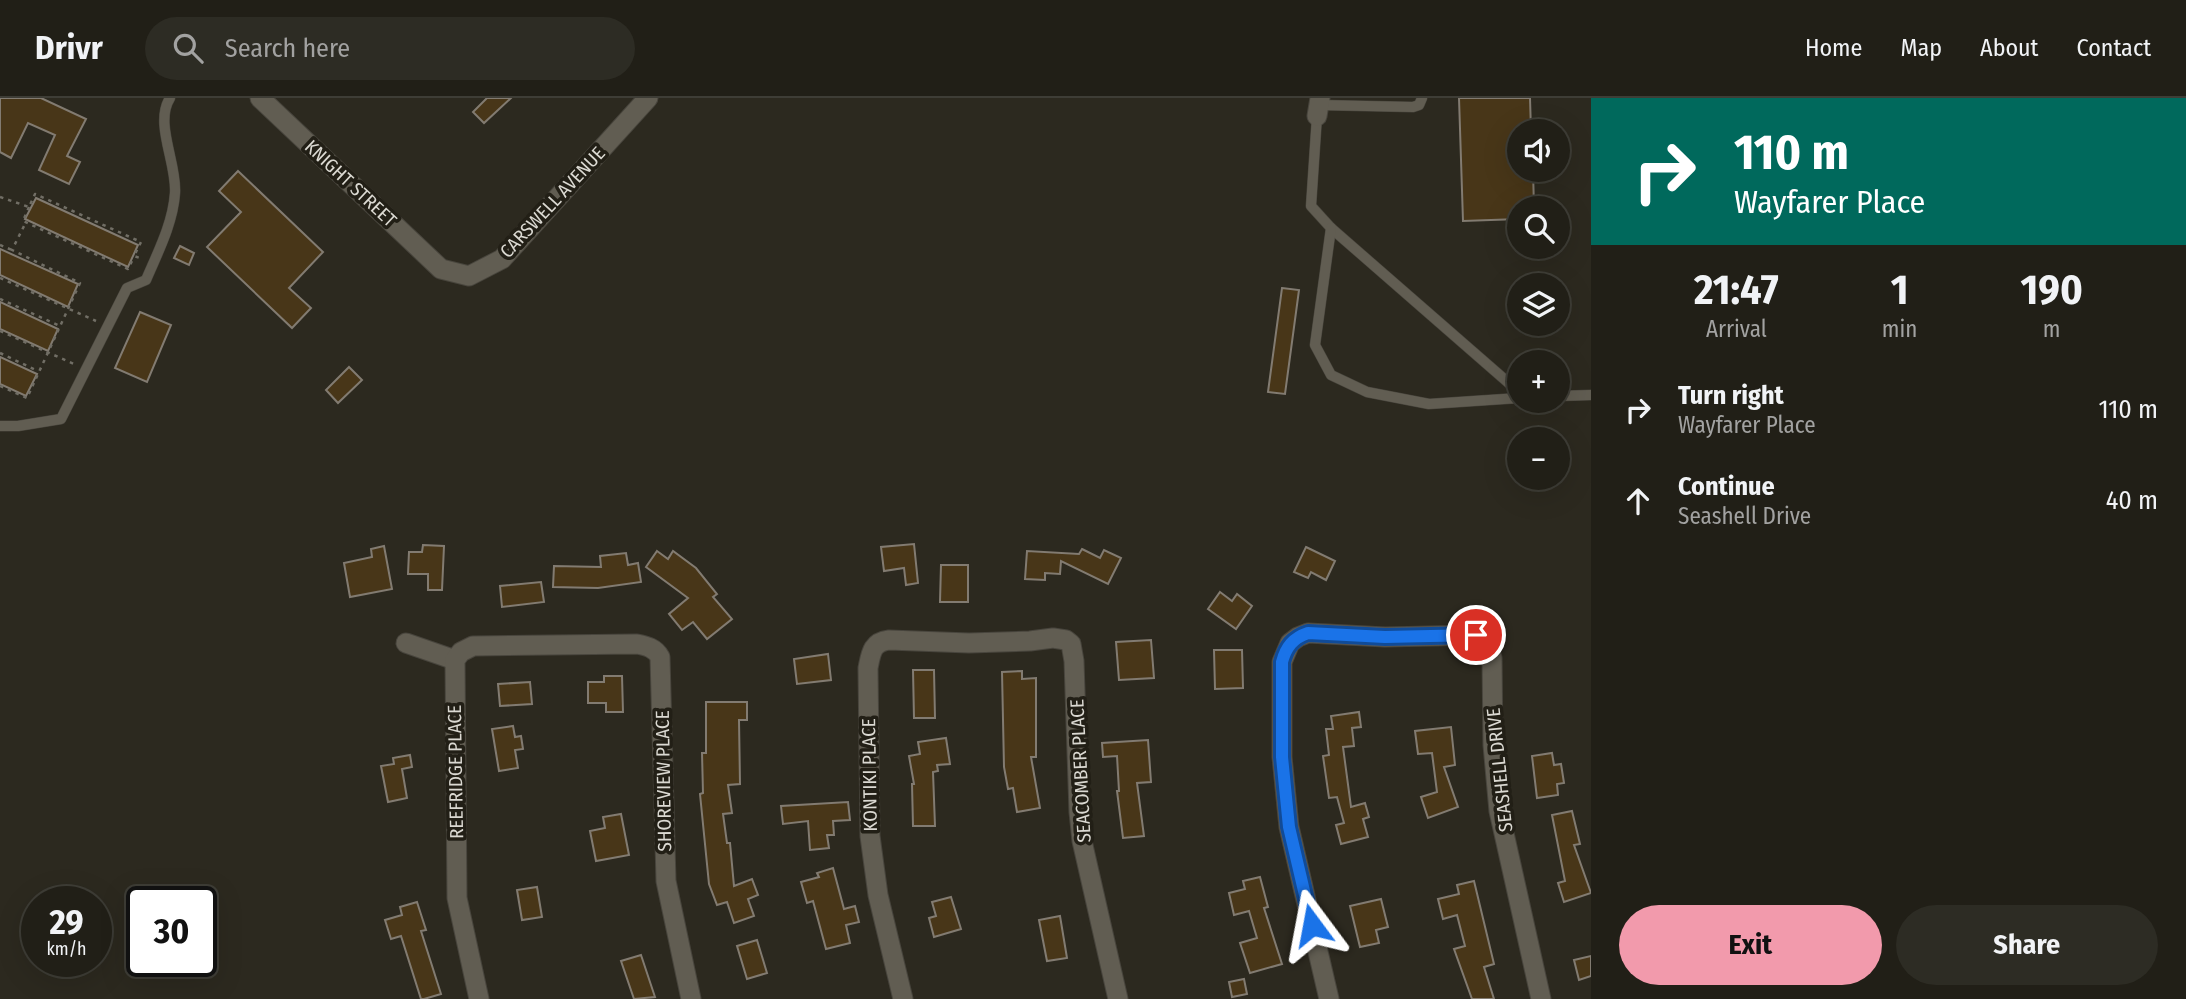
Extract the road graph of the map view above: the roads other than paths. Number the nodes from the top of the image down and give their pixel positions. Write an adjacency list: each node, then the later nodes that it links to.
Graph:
1 (170, 98): 12 (lane)
2 (260, 98): 7 (street, KNIGHT STREET)
3 (648, 98): 7 (street, CARSWELL AVENUE)
4 (1422, 98): 5 (lane)
5 (1318, 107): 6 (lane)
6 (1331, 228): 8 (lane); 11 (lane)
7 (441, 269)
8 (1507, 382)
9 (1591, 395): 10 (lane)
10 (1570, 396)
11 (1507, 399)
12 (0, 426)
13 (406, 643): 15 (street)
14 (969, 643): 18 (street, KONTIKI PLACE); 19 (street, SEACOMBER PLACE)
15 (455, 660): 16 (street, REEFRIDGE PLACE); 17 (street, SHOREVIEW PLACE)
16 (479, 999)
17 (691, 999)
18 (902, 999)
19 (1118, 999)
20 (1329, 999): 21 (street, SEASHELL DRIVE)
21 (1541, 999)

